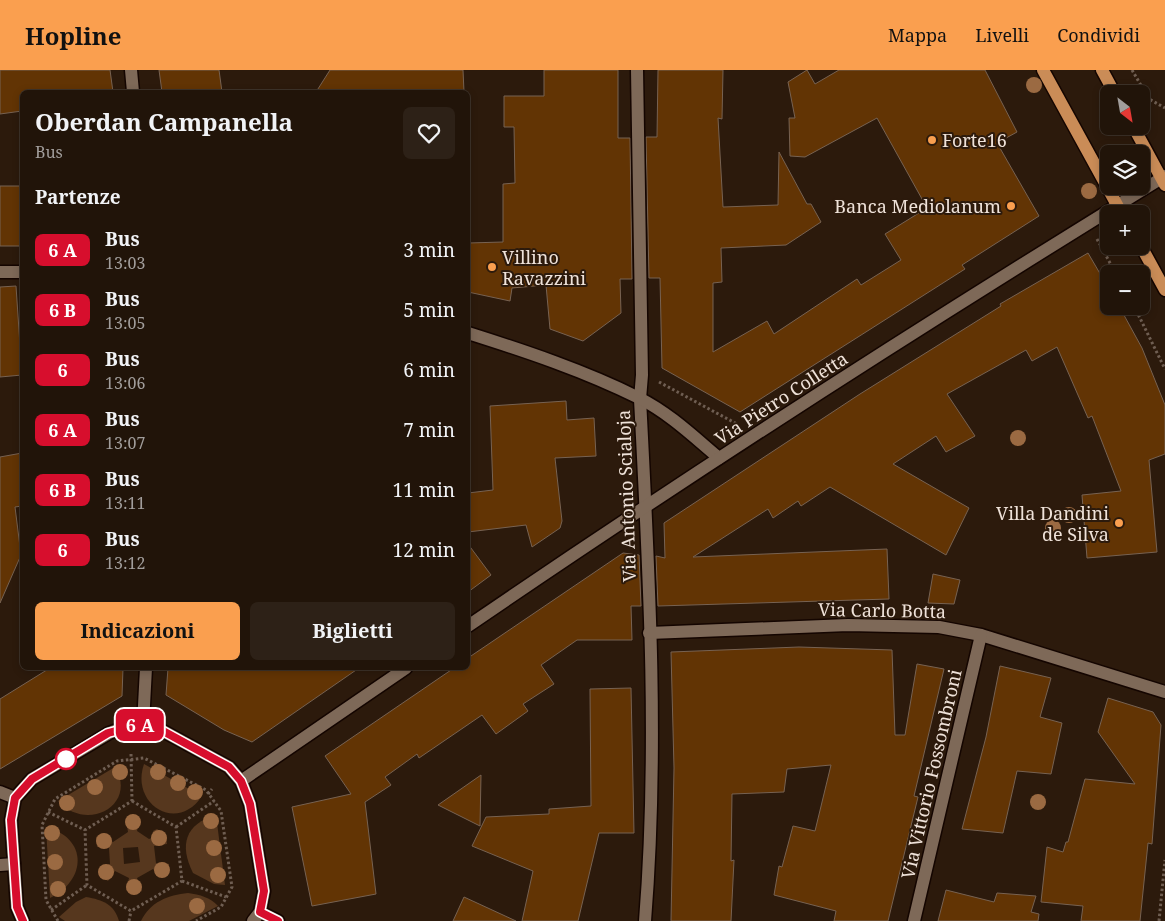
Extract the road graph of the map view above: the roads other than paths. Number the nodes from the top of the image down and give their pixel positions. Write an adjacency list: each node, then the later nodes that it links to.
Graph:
1 (131, 70): 6 (street)
2 (638, 70): 17 (street, Via Antonio Scialoja)
3 (1043, 70): 9 (main road)
4 (1102, 70): 5 (main road)
5 (1110, 85)
6 (133, 90)
7 (1138, 135): 8 (main road)
8 (1164, 180): 10 (street, Via Pietro Colletta)
9 (1117, 205)
10 (1127, 205)
11 (1100, 222): 18 (street, Via Pietro Colletta)
12 (1146, 255): 15 (main road)
13 (0, 272): 14 (street)
14 (20, 272)
15 (1165, 290)
16 (470, 335): 17 (street)
17 (640, 399): 18 (street); 19 (street, Via Antonio Scialoja)
18 (719, 458): 19 (street, Via Pietro Colletta)
19 (645, 506): 20 (street, Via Pietro Colletta); 21 (street, Via Antonio Scialoja)
20 (470, 625)
21 (649, 633): 22 (street, Via Carlo Botta); 35 (street, Via Antonio Scialoja)
22 (981, 635): 25 (street, Via Carlo Botta); 36 (street, Via Vittorio Fossombroni)
23 (146, 670): 26 (street)
24 (403, 670): 27 (street)
25 (1165, 692)
26 (143, 724): 27 (street); 29 (street)
27 (241, 781): 32 (street)
28 (0, 792): 29 (street)
29 (15, 798): 30 (street)
30 (14, 864): 31 (street); 33 (street)
31 (0, 866)
32 (256, 916): 34 (street)
33 (23, 921)
34 (278, 921)
35 (645, 921)
36 (914, 921)

